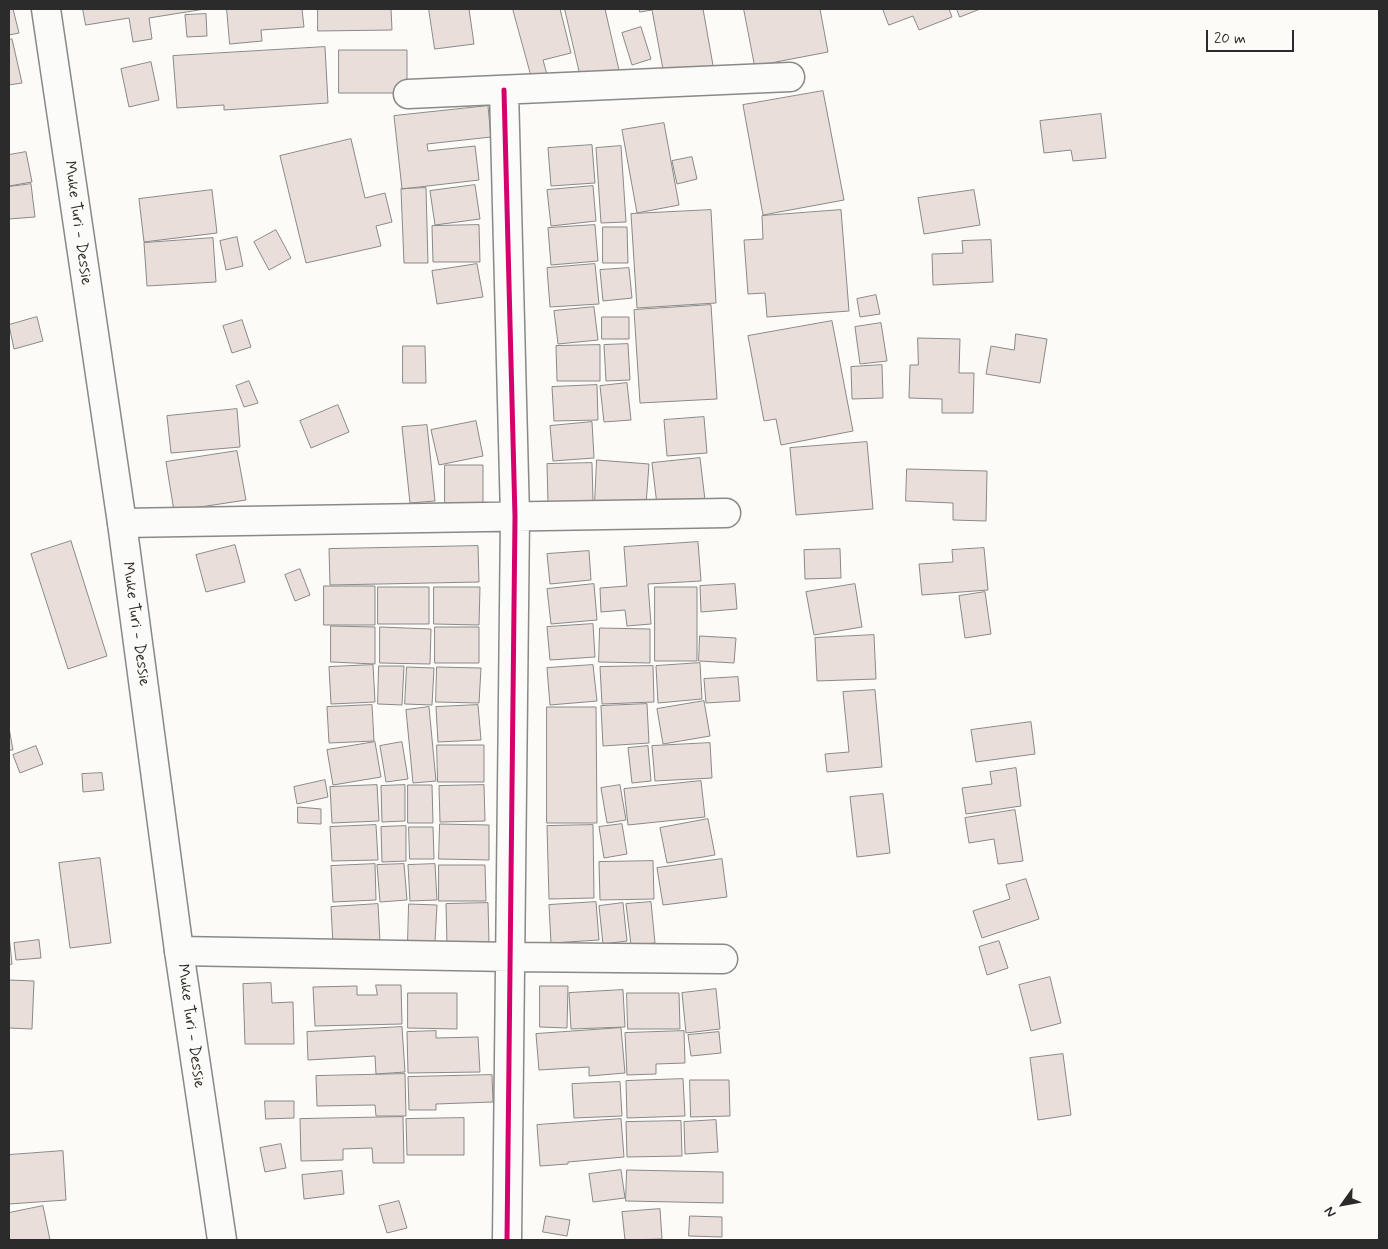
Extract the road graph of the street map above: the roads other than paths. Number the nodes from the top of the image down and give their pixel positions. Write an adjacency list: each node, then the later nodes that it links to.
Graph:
1 (46, 9): 7 (street, Muke Turi - Dessie)
2 (790, 77): 3 (street)
3 (504, 90): 4 (street); 6 (street)
4 (408, 94)
5 (726, 513): 6 (street)
6 (515, 517): 7 (street); 9 (street)
7 (122, 522): 8 (street, Muke Turi - Dessie)
8 (179, 952): 9 (street); 11 (street, Muke Turi - Dessie)
9 (510, 957): 10 (street); 12 (street)
10 (723, 959)
11 (222, 1240)
12 (507, 1240)

